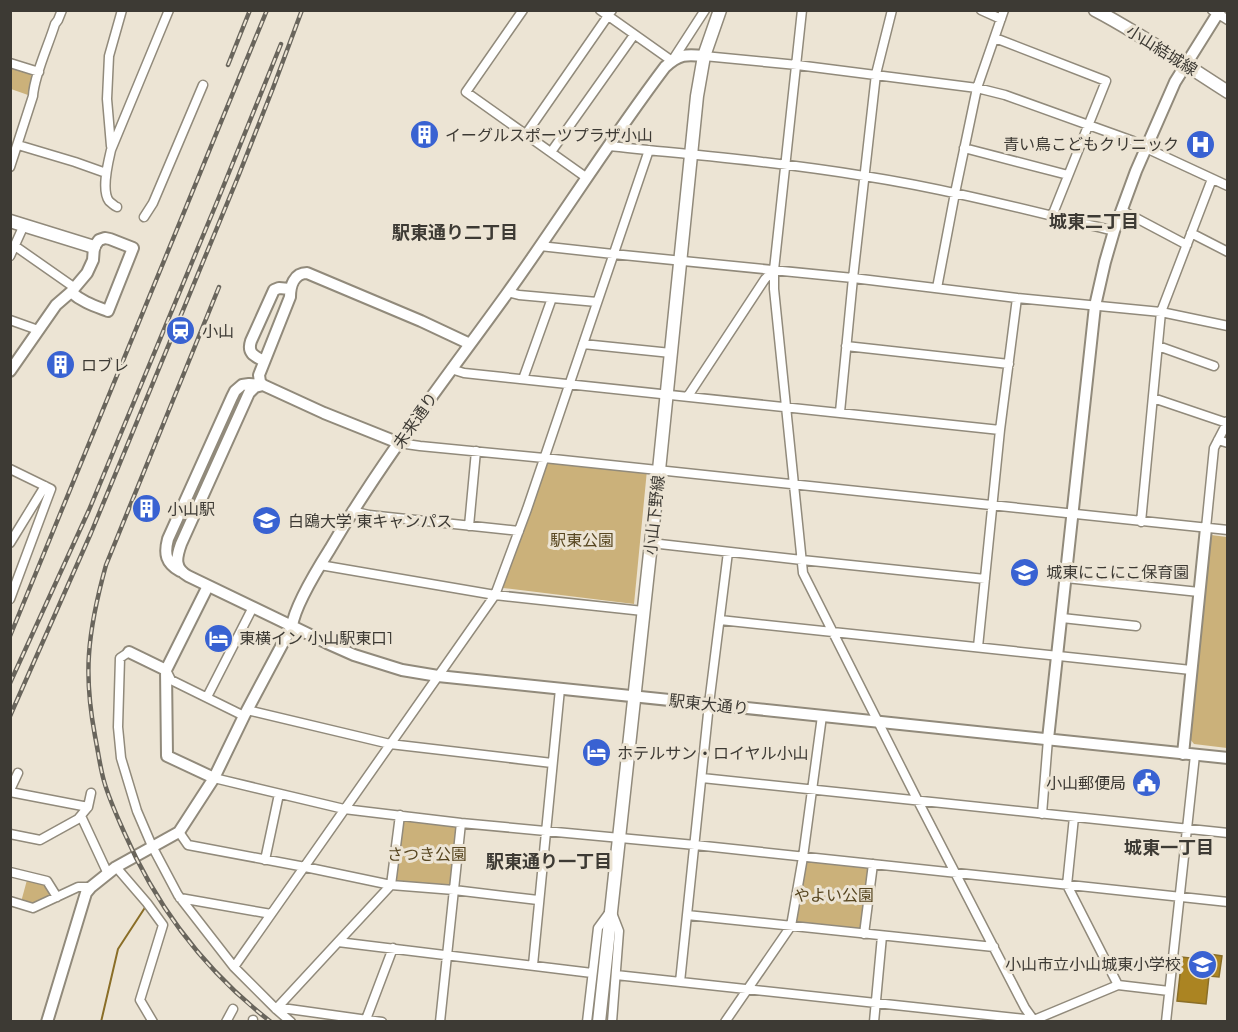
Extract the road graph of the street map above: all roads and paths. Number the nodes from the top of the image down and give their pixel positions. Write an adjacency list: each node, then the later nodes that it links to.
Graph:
1 (62, 10): 22 (street)
2 (122, 10): 33 (street)
3 (169, 10): 33 (street)
4 (523, 10): 28 (street)
5 (600, 10): 12 (street)
6 (705, 10): 18 (street)
7 (720, 10): 17 (main road, 小山下野線)
8 (802, 10): 21 (street)
9 (892, 10): 23 (street)
10 (981, 10): 14 (street)
11 (1095, 10): 20 (main road, 小山結城線)
12 (610, 13): 15 (street); 28 (street)
13 (1220, 14): 20 (street)
14 (1002, 15): 16 (street)
15 (634, 35): 18 (street); 35 (street)
16 (995, 38): 25 (street); 27 (street)
17 (704, 56): 18 (street); 21 (street); 36 (main road, 小山下野線)
18 (672, 61): 30 (street, 未来通り)
19 (10, 63): 22 (street)
20 (1185, 64): 26 (main road, 小山結城線); 32 (street)
21 (797, 65): 23 (street); 37 (street)
22 (39, 72): 29 (street)
23 (876, 74): 25 (street); 41 (street)
24 (203, 85): 49 (street)
25 (977, 88): 27 (street); 31 (street)
26 (1227, 92)
27 (1089, 125): 32 (street); 40 (street)
28 (526, 134): 35 (street)
29 (18, 145): 38 (street); 39 (street)
30 (609, 146): 34 (street); 42 (street, 未来通り)
31 (964, 148): 40 (street); 45 (street)
32 (1146, 148): 43 (street); 47 (street)
33 (111, 150): 39 (street)
34 (649, 150): 36 (street); 59 (street)
35 (551, 152): 42 (street)
36 (692, 155): 37 (street); 61 (main road, 小山下野線)
37 (786, 165): 41 (street); 62 (street)
38 (10, 167)
39 (106, 173): 46 (street)
40 (1068, 175): 48 (street)
41 (864, 176): 45 (street); 63 (street)
42 (587, 178): 56 (street, 未来通り)
43 (1212, 179): 44 (street); 53 (street)
44 (1227, 186)
45 (955, 193): 48 (street); 64 (street)
46 (117, 207)
47 (1121, 210): 52 (street); 54 (street)
48 (1052, 216): 52 (street)
49 (144, 217)
50 (10, 221): 51 (main road)
51 (24, 225): 55 (street); 58 (main road)
52 (1114, 231): 71 (street)
53 (1191, 233): 54 (street); 57 (street)
54 (1187, 245): 72 (street)
55 (15, 246): 60 (street); 66 (street)
56 (540, 246): 59 (street); 67 (street, 未来通り)
57 (1227, 252)
58 (93, 253): 66 (street); 66 (street)
59 (613, 255): 61 (street); 70 (street)
60 (10, 256)
61 (680, 260): 62 (street); 80 (main road, 小山下野線)
62 (774, 270): 63 (street); 90 (street); 92 (street)
63 (853, 278): 64 (street); 78 (street)
64 (938, 288): 69 (street)
65 (290, 289): 76 (street); 81 (street); 81 (street)
66 (73, 290): 75 (street)
67 (508, 292): 68 (street); 76 (street, 未来通り)
68 (552, 298): 70 (street); 86 (street)
69 (1017, 298): 71 (street); 82 (street)
70 (597, 302): 77 (street)
71 (1095, 306): 72 (street); 107 (street)
72 (1161, 312): 74 (street); 79 (street)
73 (10, 320): 75 (street)
74 (1227, 326)
75 (38, 330): 85 (street)
76 (470, 344): 84 (street, 未来通り)
77 (583, 344): 80 (street); 88 (street)
78 (846, 346): 82 (street); 93 (street)
79 (1158, 346): 83 (street); 91 (street)
80 (671, 353): 89 (main road, 小山下野線)
81 (264, 361): 87 (street)
82 (1009, 364): 95 (street)
83 (1214, 366)
84 (451, 369): 86 (street); 97 (street, 未来通り)
85 (10, 371)
86 (523, 380): 88 (street)
87 (263, 385): 97 (street); 120 (street, 駅東大通り)
88 (569, 385): 89 (street); 100 (street)
89 (666, 394): 90 (street); 102 (main road, 小山下野線)
90 (688, 396): 92 (street)
91 (1153, 398): 94 (street); 108 (street)
92 (785, 407): 93 (street); 103 (street)
93 (840, 412): 95 (street)
94 (1227, 422): 96 (street)
95 (1000, 430): 105 (street)
96 (1218, 440): 98 (street); 110 (street)
97 (399, 443): 99 (street); 106 (street, 未来通り)
98 (1227, 443)
99 (476, 451): 100 (street); 109 (street)
100 (544, 458): 102 (street); 112 (street)
101 (10, 469): 104 (street)
102 (659, 470): 103 (street); 114 (main road, 小山下野線)
103 (793, 485): 105 (street); 116 (street)
104 (45, 486): 113 (street); 123 (street)
105 (993, 506): 107 (street); 119 (street)
106 (352, 511): 109 (street); 117 (street, 未来通り)
107 (1073, 515): 108 (street); 118 (street)
108 (1141, 522): 110 (street)
109 (469, 526): 112 (street)
110 (1206, 528): 111 (street); 121 (street)
111 (1227, 530)
112 (519, 531): 122 (street)
113 (10, 543)
114 (651, 543): 115 (street); 125 (main road, 小山下野線)
115 (728, 552): 116 (street); 127 (street)
116 (802, 560): 119 (street); 130 (street)
117 (320, 565): 122 (street); 128 (street, 未来通り)
118 (1066, 578): 121 (street); 126 (street)
119 (985, 579): 131 (street)
120 (208, 586): 124 (street, 駅東大通り); 134 (street)
121 (1199, 592): 135 (street)
122 (495, 595): 125 (street); 136 (street)
123 (10, 599)
124 (253, 607): 128 (street, 駅東大通り); 139 (street)
125 (643, 611): 138 (main road, 小山下野線)
126 (1062, 618): 129 (street); 133 (street)
127 (720, 620): 130 (street); 140 (street)
128 (292, 626): 136 (street, 駅東大通り); 141 (street, 未来通り)
129 (1136, 626)
130 (832, 632): 131 (street); 143 (street)
131 (978, 647): 133 (street)
132 (129, 652): 134 (street); 172 (street)
133 (1058, 656): 135 (street); 144 (street)
134 (166, 670): 139 (street); 151 (street)
135 (1191, 670): 146 (street)
136 (438, 676): 137 (street, 駅東大通り); 145 (street)
137 (560, 689): 138 (street, 駅東大通り); 149 (street)
138 (633, 696): 140 (street, 駅東大通り); 170 (main road, 小山下野線)
139 (207, 697): 141 (street)
140 (710, 704): 142 (street, 駅東大通り); 152 (street)
141 (246, 713): 145 (street); 151 (street, 未来通り)
142 (822, 716): 143 (street, 駅東大通り); 153 (street)
143 (879, 722): 144 (street, 駅東大通り); 157 (street)
144 (1048, 739): 146 (street, 駅東大通り); 160 (street)
145 (390, 744): 149 (street); 159 (street)
146 (1183, 754): 147 (street, 駅東大通り)
147 (1195, 755): 148 (street, 駅東大通り); 165 (street)
148 (1227, 758)
149 (552, 763): 166 (street)
150 (18, 773): 154 (street)
151 (214, 778): 156 (street); 167 (street, 未来通り)
152 (702, 778): 153 (street); 171 (street)
153 (812, 790): 157 (street); 173 (street)
154 (10, 791): 158 (street)
155 (91, 793): 158 (street)
156 (279, 794): 159 (street); 174 (street)
157 (918, 801): 160 (street); 179 (street)
158 (88, 807): 162 (street)
159 (344, 809): 161 (street); 176 (street)
160 (1042, 814): 163 (street)
161 (400, 815): 164 (street); 180 (street)
162 (81, 816): 169 (street); 177 (street)
163 (1074, 817): 165 (street); 181 (street)
164 (461, 823): 166 (street); 183 (street)
165 (1187, 829): 168 (street); 185 (street)
166 (545, 831): 170 (street); 187 (street)
167 (179, 832): 172 (street); 174 (street)
168 (1227, 833)
169 (10, 834)
170 (619, 838): 171 (street); 190 (main road, 小山下野線)
171 (695, 845): 173 (street); 192 (street)
172 (152, 846): 177 (street); 186 (street)
173 (803, 857): 175 (street); 193 (street)
174 (265, 860): 176 (street)
175 (873, 864): 179 (street); 194 (street)
176 (304, 867): 180 (street); 191 (street)
177 (112, 870): 182 (street); 216 (street)
178 (10, 872): 184 (street)
179 (955, 874): 181 (street); 197 (street)
180 (391, 885): 183 (street); 196 (street)
181 (1067, 885): 185 (street); 205 (street)
182 (91, 887): 184 (street); 215 (street)
183 (454, 890): 187 (street); 199 (street)
184 (57, 897): 188 (street)
185 (1179, 897): 189 (street); 207 (street)
186 (180, 898): 191 (street); 201 (street)
187 (538, 900): 200 (street)
188 (10, 901)
189 (1227, 902)
190 (611, 910): 202 (street); 203 (street); 213 (main road, 小山下野線)
191 (271, 914): 201 (street)
192 (687, 915): 193 (street); 204 (street)
193 (791, 926): 194 (street); 206 (street)
194 (864, 934): 195 (street)
195 (882, 936): 197 (street); 208 (street)
196 (338, 942): 198 (street); 210 (street)
197 (994, 947): 214 (street)
198 (393, 948): 199 (street); 211 (street)
199 (448, 954): 200 (street); 220 (street)
200 (533, 965): 202 (street)
201 (234, 967): 210 (street)
202 (592, 973): 213 (street)
203 (616, 975): 204 (street); 213 (street)
204 (680, 982): 206 (street)
205 (1118, 985): 207 (street); 214 (street)
206 (747, 989): 208 (street); 221 (street)
207 (1169, 991): 223 (street)
208 (876, 1003): 212 (street); 222 (street)
209 (233, 1009): 217 (street)
210 (276, 1009): 211 (street); 218 (street)
211 (365, 1020): 219 (street)
212 (1012, 1020): 214 (street)
213 (599, 1021)
214 (1034, 1021)
215 (47, 1022)
216 (153, 1022)
217 (226, 1022)
218 (291, 1022)
219 (382, 1022)
220 (440, 1022)
221 (725, 1022)
222 (874, 1022)
223 (1166, 1022)

